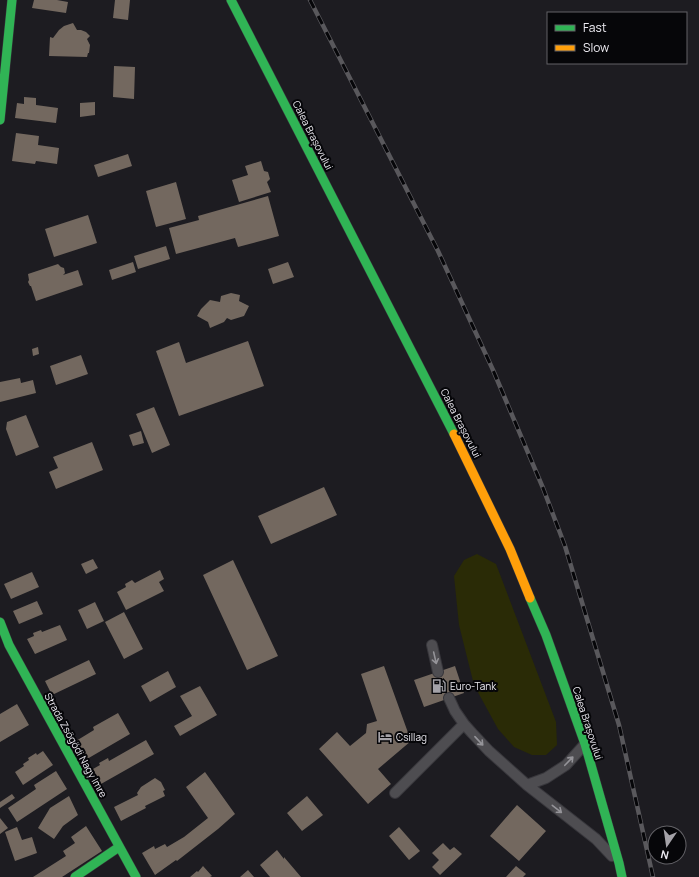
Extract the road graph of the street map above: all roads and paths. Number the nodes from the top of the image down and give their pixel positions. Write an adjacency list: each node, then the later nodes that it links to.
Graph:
1 (12, 0): 3 (main road)
2 (231, 0): 9 (main road, Calea Brașovului)
3 (0, 120)
4 (0, 622): 12 (main road, Strada Zsögödi Nagy Imre)
5 (432, 645): 6 (lane, one-way to 6)
6 (438, 672)
7 (449, 698): 8 (lane)
8 (464, 724): 10 (lane, one-way to 10); 11 (lane)
9 (584, 744): 10 (lane, one-way to 9); 13 (main road, Calea Brașovului)
10 (527, 786): 13 (lane, one-way to 13)
11 (395, 793)
12 (119, 847): 14 (main road); 15 (main road, Strada Zsögödi Nagy Imre)
13 (619, 863): 16 (main road, Calea Brașovului)
14 (75, 877)
15 (136, 877)
16 (622, 877)

